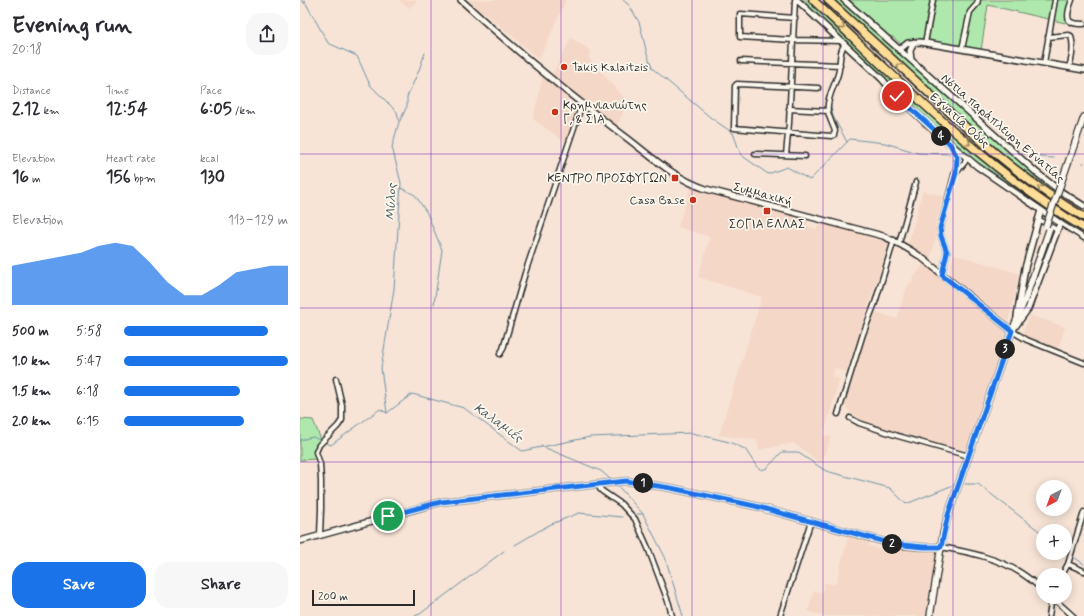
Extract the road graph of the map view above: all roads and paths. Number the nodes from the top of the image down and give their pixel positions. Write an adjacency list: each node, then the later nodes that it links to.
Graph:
1 (461, 0): 28 (street, Συμμαχική)
2 (796, 0): 10 (street); 14 (street)
3 (813, 0): 48 (highway, Εγνατία Οδός, one-way to 48)
4 (828, 0): 45 (highway, Εγνατία Οδός, one-way to 4)
5 (844, 0): 18 (street)
6 (933, 0): 16 (street)
7 (978, 0): 17 (street)
8 (1055, 0): 12 (street)
9 (1072, 0): 11 (street)
10 (795, 18): 13 (street); 13 (street)
11 (1084, 24)
12 (1048, 38): 22 (street); 24 (street)
13 (793, 40): 14 (street); 21 (street)
14 (844, 43): 23 (street); 34 (street)
15 (913, 43): 16 (street); 18 (street); 20 (street)
16 (925, 43): 17 (street)
17 (962, 49): 22 (street)
18 (899, 50): 20 (street, Νότια παράπλευρη Εγνατίας)
19 (740, 61): 21 (street)
20 (911, 61): 43 (street, Νότια παράπλευρη Εγνατίας)
21 (792, 63): 23 (street); 26 (street)
22 (1044, 63): 24 (street)
23 (840, 65): 30 (street)
24 (1069, 68): 25 (street)
25 (1083, 71)
26 (791, 87): 27 (street); 29 (street); 33 (street)
27 (818, 88)
28 (582, 104): 51 (street, Συμμαχική); 55 (street)
29 (789, 109): 30 (street); 33 (street)
30 (828, 111): 33 (street)
31 (1084, 117): 42 (main road)
32 (1084, 128): 42 (main road)
33 (788, 133): 36 (street)
34 (950, 144): 38 (street); 39 (street)
35 (755, 154): 36 (street)
36 (786, 155): 37 (street)
37 (805, 156)
38 (966, 158): 39 (street); 40 (street); 44 (street)
39 (957, 164): 40 (street)
40 (956, 173): 52 (street)
41 (916, 182): 51 (street)
42 (1062, 187): 53 (main road)
43 (1084, 206)
44 (1041, 210): 46 (street); 47 (street)
45 (1084, 217)
46 (1038, 219): 49 (street); 53 (street)
47 (1060, 223): 49 (street); 50 (street)
48 (1084, 228)
49 (1057, 230): 54 (street)
50 (1084, 238)
51 (896, 242): 52 (street, Συμμαχική); 58 (street)
52 (942, 275): 54 (street, Συμμαχική)
53 (1016, 318): 54 (main road)
54 (1012, 331): 56 (street, Συμμαχική); 60 (main road)
55 (500, 354)
56 (1084, 363)
57 (336, 379): 64 (street)
58 (838, 414)
59 (850, 418): 60 (street)
60 (969, 456): 66 (main road)
61 (598, 484): 63 (street); 64 (street); 73 (street)
62 (1084, 512): 67 (street)
63 (811, 521): 66 (street); 74 (street)
64 (320, 535): 65 (street)
65 (300, 541)
66 (941, 547): 70 (street); 75 (main road)
67 (1068, 564): 68 (street); 69 (street)
68 (1066, 568)
69 (1084, 571)
70 (1036, 585)
71 (1051, 604): 76 (street)
72 (1060, 604): 77 (street)
73 (672, 616)
74 (780, 616)
75 (930, 616)
76 (1049, 616)
77 (1073, 616)

